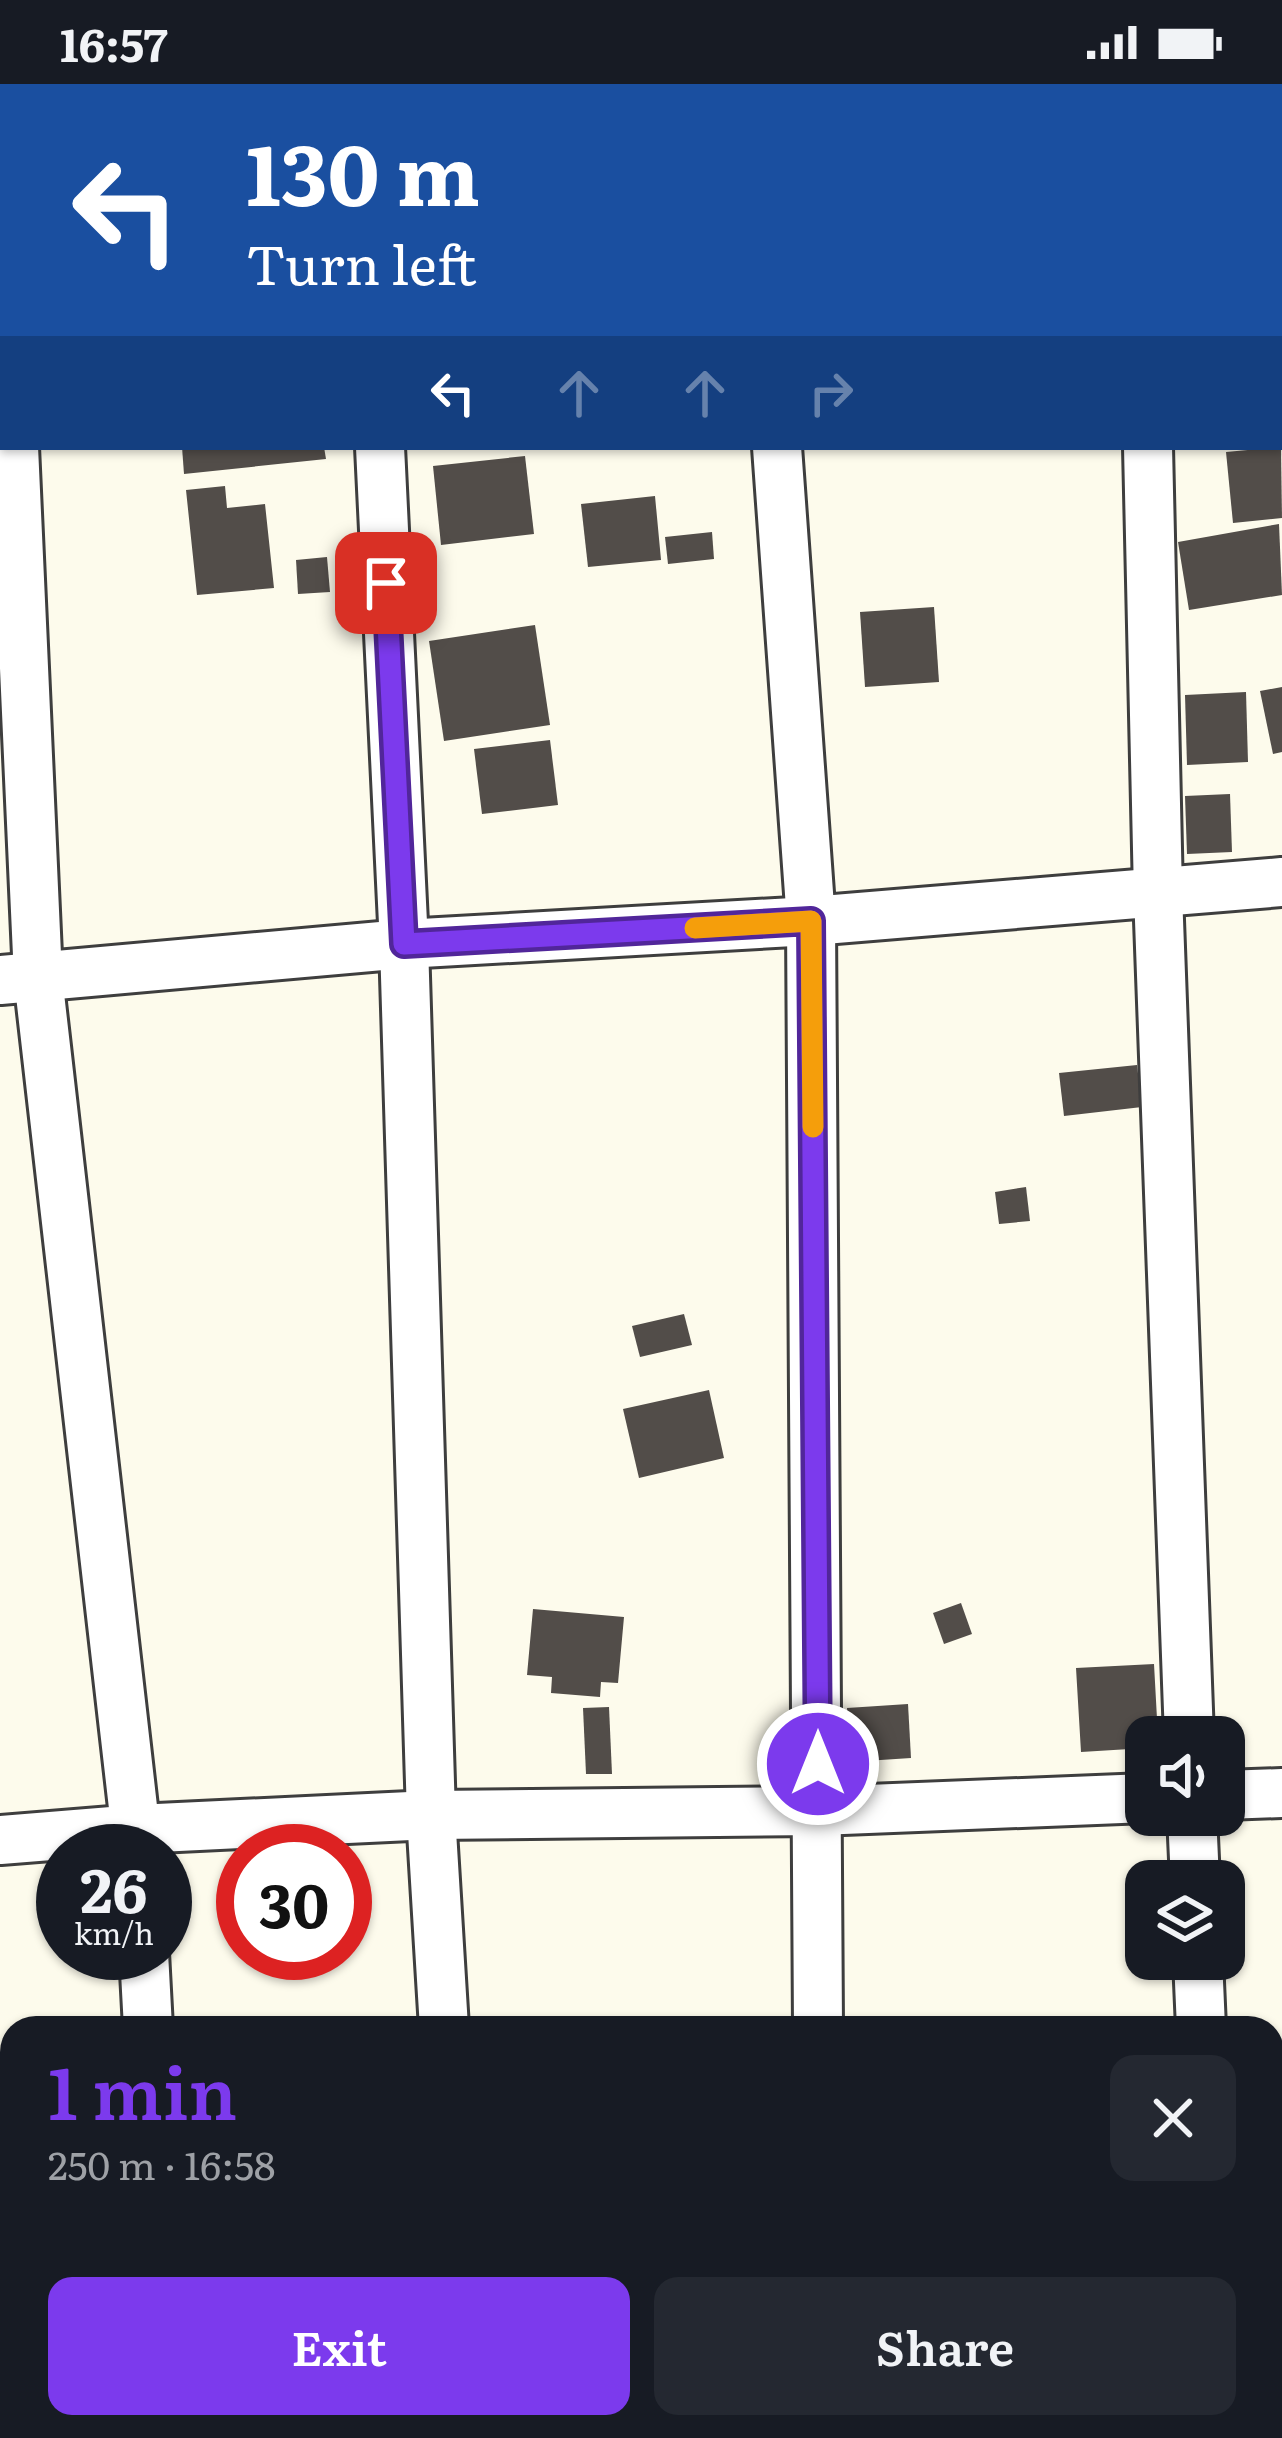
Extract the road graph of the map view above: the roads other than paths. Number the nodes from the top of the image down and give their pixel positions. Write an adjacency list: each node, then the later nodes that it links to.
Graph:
1 (14, 450): 9 (street)
2 (380, 450): 8 (street)
3 (777, 450): 7 (street)
4 (1148, 450): 6 (street)
5 (1282, 882): 6 (street)
6 (1158, 893): 7 (street); 10 (street)
7 (811, 921): 8 (street); 14 (street)
8 (404, 944): 9 (street); 15 (street)
9 (19, 978): 16 (street)
10 (1188, 1716)
11 (1282, 1793): 12 (street)
12 (1245, 1794)
13 (1125, 1799): 14 (street)
14 (818, 1811): 15 (street); 24 (street)
15 (431, 1815): 17 (street); 23 (street)
16 (135, 1824)
17 (192, 1835)
18 (0, 1840): 19 (street)
19 (36, 1840)
20 (145, 1980): 22 (street)
21 (1199, 1980): 25 (street)
22 (147, 2016)
23 (443, 2016)
24 (818, 2016)
25 (1200, 2016)

